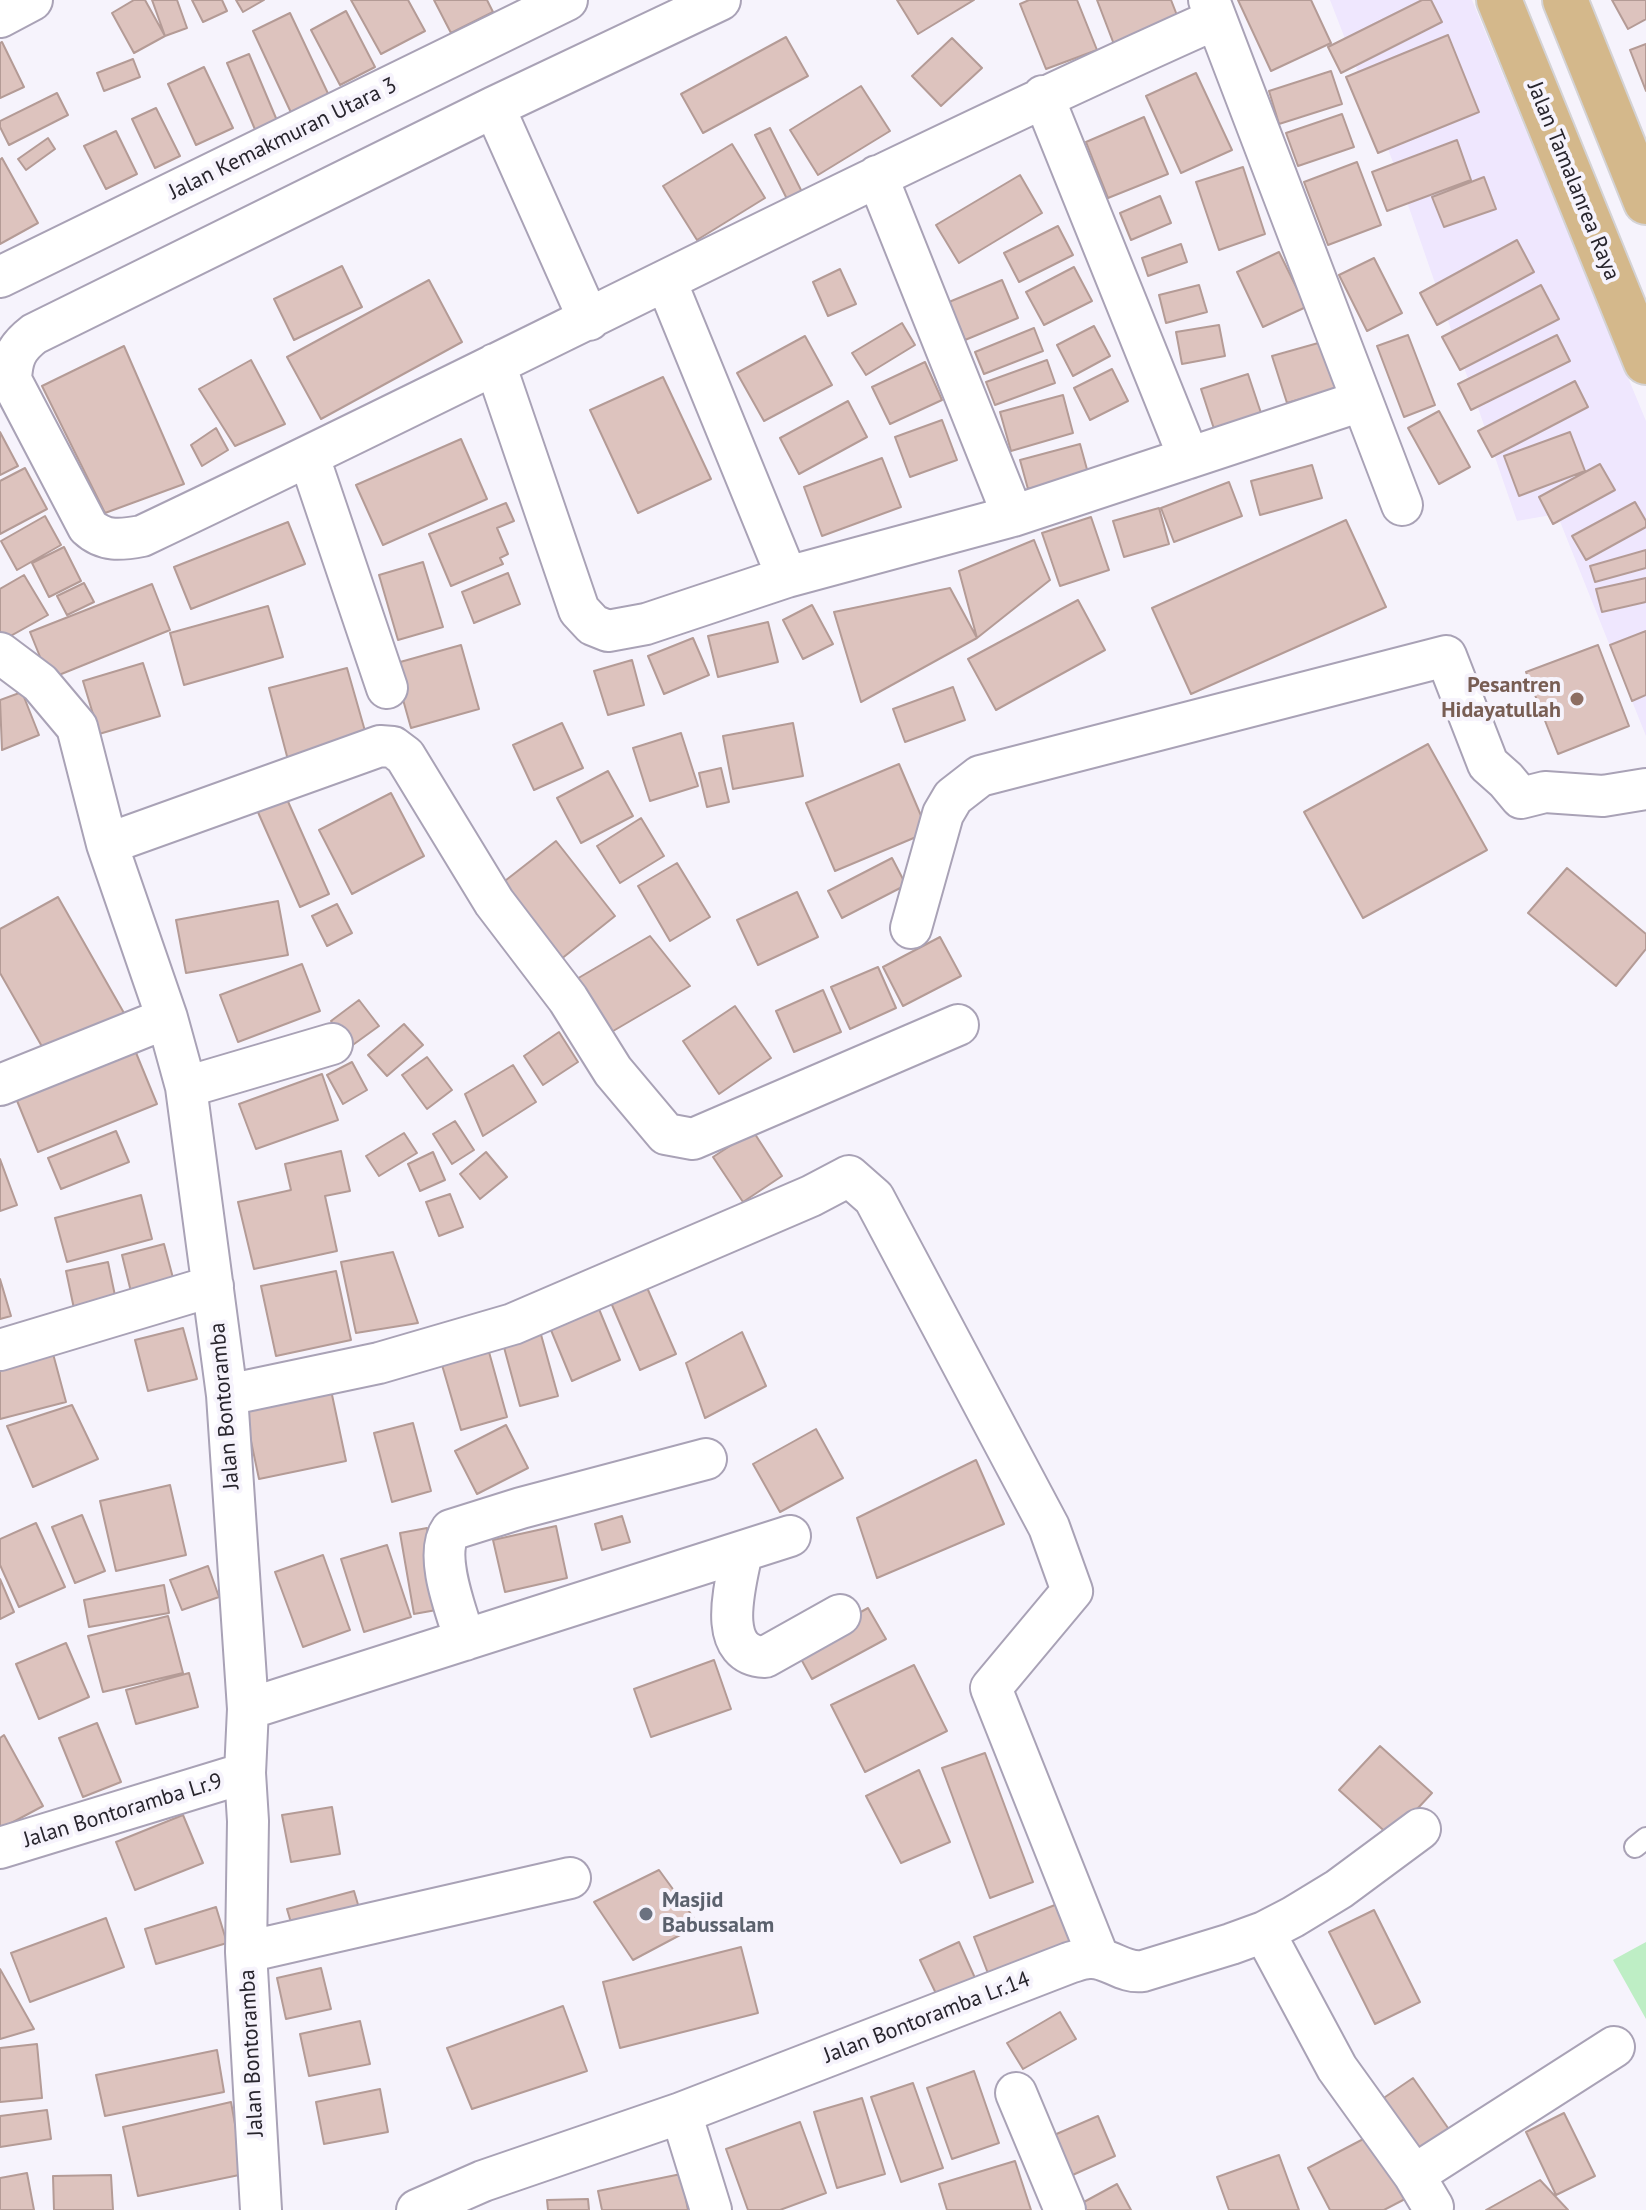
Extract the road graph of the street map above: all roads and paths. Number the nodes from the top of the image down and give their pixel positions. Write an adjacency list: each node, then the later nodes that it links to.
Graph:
1 (32, 0): 7 (street)
2 (567, 0): 13 (street, Jalan Kemakmuran Utara 3)
3 (720, 0): 9 (street)
4 (1499, 0): 12 (main road, Jalan Tamalanrea Raya)
5 (1565, 0): 11 (main road)
6 (1212, 10): 8 (street); 18 (street)
7 (0, 17)
8 (1043, 96): 10 (street); 20 (street)
9 (494, 107): 15 (street); 19 (street)
10 (877, 176): 14 (street); 22 (street)
11 (1646, 202)
12 (1629, 271): 16 (main road, Jalan Tamalanrea Raya)
13 (0, 277)
14 (666, 281): 15 (street); 23 (street)
15 (589, 320): 17 (street)
16 (1646, 362)
17 (495, 364): 19 (street); 23 (street)
18 (1361, 401): 20 (street); 21 (street)
19 (309, 457): 25 (street)
20 (1189, 458): 22 (street)
21 (1402, 505)
22 (1013, 516): 23 (street)
23 (787, 577)
24 (0, 653): 27 (street, Jalan Bontoramba)
25 (387, 688)
26 (1646, 789): 28 (street)
27 (107, 844): 29 (street, Jalan Bontoramba); 30 (street)
28 (911, 928)
29 (167, 1018): 32 (street); 33 (street, Jalan Bontoramba)
30 (958, 1025)
31 (332, 1044): 33 (street)
32 (0, 1085)
33 (186, 1087): 34 (street, Jalan Bontoramba)
34 (213, 1286): 35 (street); 36 (street, Jalan Bontoramba)
35 (0, 1350)
36 (227, 1395): 42 (street, Jalan Bontoramba); 49 (street)
37 (706, 1459): 41 (street)
38 (790, 1536): 39 (street)
39 (742, 1552): 40 (street); 41 (street)
40 (840, 1615)
41 (465, 1640): 42 (street)
42 (248, 1709): 43 (street, Jalan Bontoramba)
43 (245, 1773): 45 (street, Jalan Bontoramba Lr.9); 48 (street, Jalan Bontoramba)
44 (1420, 1829): 47 (street, Jalan Bontoramba Lr.14)
45 (0, 1848)
46 (570, 1878): 48 (street)
47 (1264, 1932): 49 (street, Jalan Bontoramba Lr.14); 50 (street)
48 (246, 1952): 53 (street, Jalan Bontoramba)
49 (1099, 1959): 52 (street, Jalan Bontoramba Lr.14)
50 (1614, 2047)
51 (1016, 2093): 56 (street)
52 (681, 2113): 54 (street, Jalan Bontoramba Lr.14); 55 (street)
53 (261, 2210)
54 (417, 2210)
55 (711, 2210)
56 (1065, 2210)

